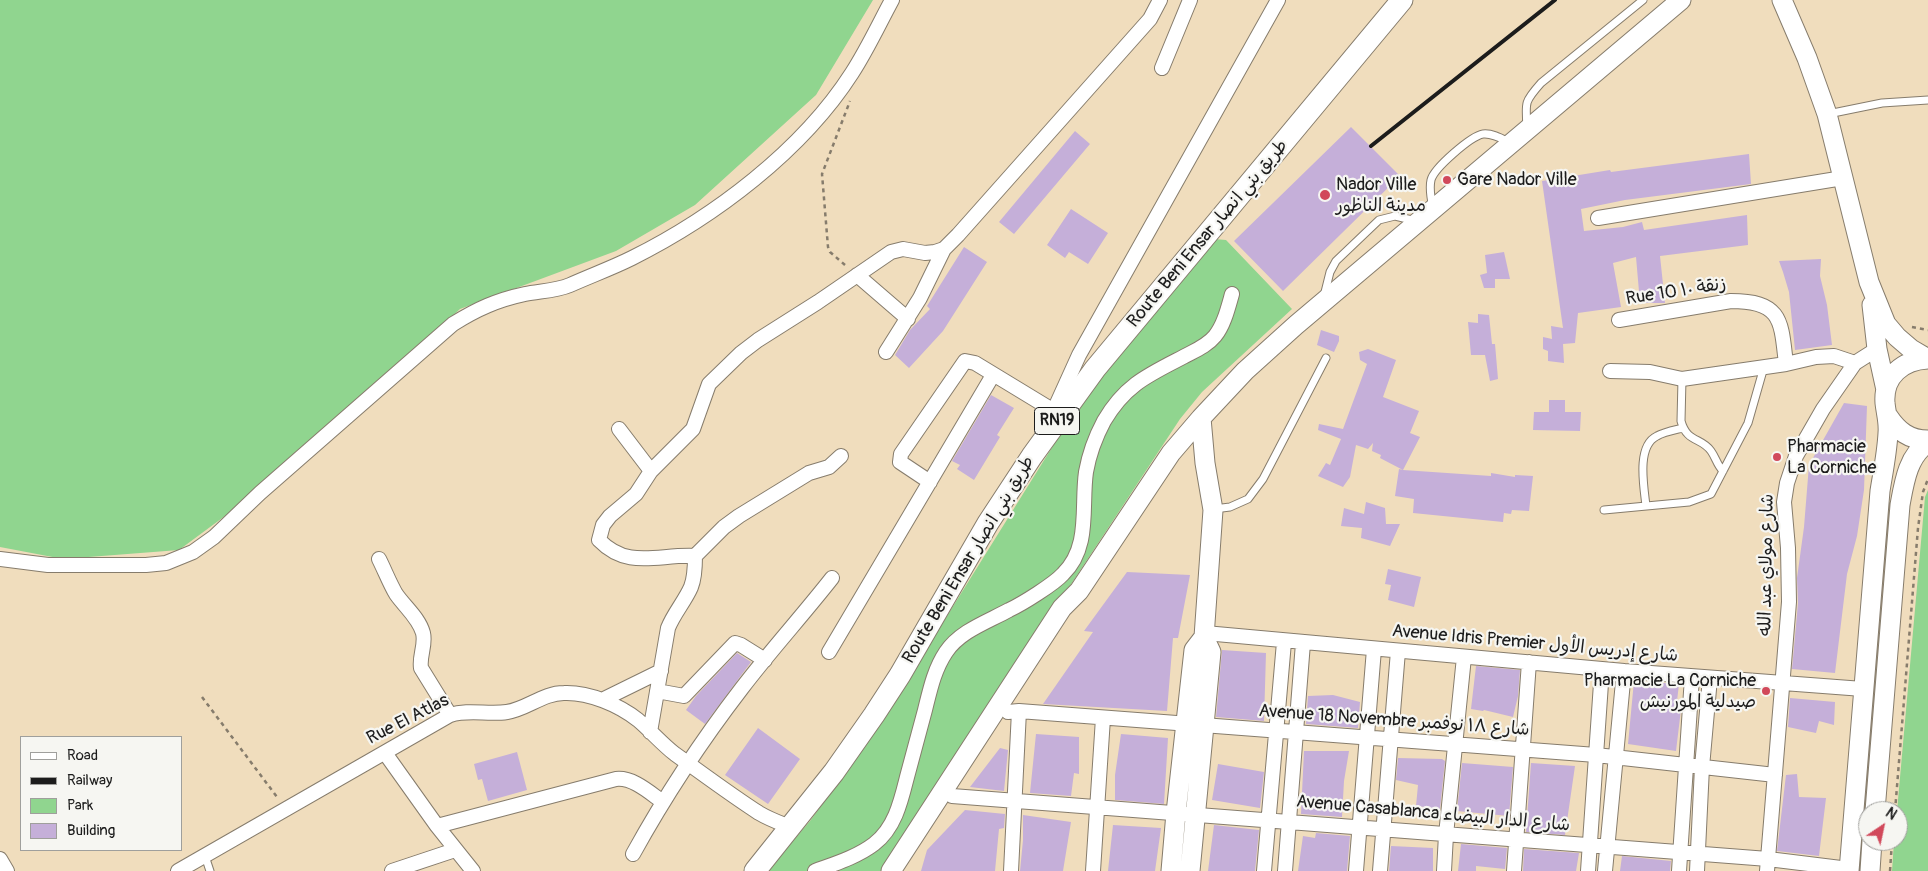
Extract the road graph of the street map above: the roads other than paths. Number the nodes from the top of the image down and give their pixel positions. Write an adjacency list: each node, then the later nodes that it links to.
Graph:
1 (892, 0): 51 (street)
2 (1160, 0): 18 (street)
3 (1190, 0): 9 (street)
4 (1278, 0): 36 (street)
5 (1402, 0): 43 (main road, Route Beni Ensar طريق بني انصار / RN19)
6 (1643, 0): 12 (lane)
7 (1681, 0): 12 (main road)
8 (1782, 0): 11 (main road)
9 (1162, 68)
10 (1928, 100): 11 (lane)
11 (1827, 114): 14 (main road)
12 (1528, 130): 13 (main road)
13 (1512, 143): 15 (main road); 15 (lane)
14 (1842, 178): 16 (street); 20 (main road)
15 (1433, 209): 17 (main road)
16 (1598, 218)
17 (1418, 222): 22 (main road); 22 (lane)
18 (944, 248): 19 (street); 23 (street)
19 (857, 276): 23 (street); 44 (street)
20 (1869, 282): 25 (main road); 28 (main road)
21 (1232, 294): 123 (street)
22 (1322, 302): 38 (main road)
23 (908, 319): 26 (street)
24 (1619, 320): 30 (street, Rue 10 زنقة ١٠)
25 (1877, 349): 29 (street, شارع مولاي عبد الله); 35 (main road)
26 (886, 352)
27 (1326, 358): 48 (lane)
28 (1928, 359): 35 (main road)
29 (1855, 363): 30 (street); 69 (street, شارع مولاي عبد الله)
30 (1786, 364): 31 (street)
31 (1764, 367): 34 (street); 45 (lane)
32 (1610, 371): 34 (street)
33 (993, 375): 36 (street); 46 (street); 46 (street)
34 (1682, 379): 40 (lane)
35 (1886, 390): 37 (main road)
36 (1054, 411): 43 (street)
37 (1888, 416): 41 (main road); 70 (main road)
38 (1200, 418): 48 (main road); 54 (main road)
39 (619, 428): 44 (street)
40 (1683, 428): 45 (lane); 47 (lane)
41 (1928, 441): 93 (main road)
42 (841, 456): 50 (street)
43 (1032, 456): 102 (main road, Route Beni Ensar طريق بني انصار / RN19)
44 (651, 471): 50 (street)
45 (1723, 471): 47 (lane)
46 (930, 482): 60 (street)
47 (1646, 506): 49 (lane)
48 (1213, 510): 55 (main road)
49 (1604, 510)
50 (695, 556): 65 (street)
51 (0, 559)
52 (379, 559): 74 (street)
53 (832, 578): 62 (street)
54 (1079, 591): 73 (main road); 124 (main road)
55 (1205, 635): 56 (street, Avenue Idris Premier شارع إدريس الأول); 76 (main road)
56 (1284, 642): 57 (street, Avenue Idris Premier شارع إدريس الأول); 77 (street)
57 (1303, 643): 58 (street, Avenue Idris Premier شارع إدريس الأول); 79 (street)
58 (1374, 649): 59 (street, Avenue Idris Premier شارع إدريس الأول); 80 (street)
59 (1398, 651): 61 (street, Avenue Idris Premier شارع إدريس الأول); 81 (street)
60 (829, 652)
61 (1464, 657): 63 (street, Avenue Idris Premier شارع إدريس الأول); 82 (street)
62 (765, 660): 71 (street); 87 (street)
63 (1529, 662): 64 (street, Avenue Idris Premier شارع إدريس الأول); 83 (street)
64 (1602, 669): 66 (street, Avenue Idris Premier شارع إدريس الأول); 85 (street)
65 (661, 671): 71 (street); 72 (street)
66 (1624, 671): 67 (street, Avenue Idris Premier شارع إدريس الأول); 86 (street)
67 (1692, 676): 68 (street, Avenue Idris Premier شارع إدريس الأول); 88 (street)
68 (1710, 678): 69 (street, Avenue Idris Premier شارع إدريس الأول); 89 (street)
69 (1782, 684): 70 (street, Avenue Idris Premier شارع إدريس الأول); 90 (street, شارع مولاي عبد الله)
70 (1863, 689): 116 (main road)
71 (657, 691): 78 (street)
72 (602, 700): 74 (street, Rue El Atlas); 78 (street, Rue El Atlas)
73 (1014, 712): 75 (street, Avenue 18 Novembre شارع ١٨ نوفمبر); 91 (main road); 92 (street)
74 (450, 715): 84 (street, Rue El Atlas)
75 (1103, 718): 76 (street, Avenue 18 Novembre شارع ١٨ نوفمبر); 95 (street)
76 (1195, 725): 77 (street, Avenue 18 Novembre شارع ١٨ نوفمبر); 96 (main road); 97 (main road)
77 (1277, 731): 79 (street, Avenue 18 Novembre شارع ١٨ نوفمبر); 98 (street)
78 (650, 732): 87 (street, Rue El Atlas)
79 (1296, 732): 80 (street, Avenue 18 Novembre شارع ١٨ نوفمبر); 99 (street)
80 (1367, 738): 81 (street, Avenue 18 Novembre شارع ١٨ نوفمبر); 101 (street)
81 (1390, 740): 82 (street, Avenue 18 Novembre شارع ١٨ نوفمبر); 103 (street)
82 (1455, 744): 83 (street, Avenue 18 Novembre شارع ١٨ نوفمبر); 104 (street)
83 (1523, 750): 85 (street, Avenue 18 Novembre شارع ١٨ نوفمبر); 105 (street)
84 (385, 753): 100 (street); 113 (street, Rue El Atlas)
85 (1596, 755): 86 (street, Avenue 18 Novembre شارع ١٨ نوفمبر); 106 (street)
86 (1615, 757): 88 (street, Avenue 18 Novembre شارع ١٨ نوفمبر); 107 (street)
87 (689, 763): 94 (street); 102 (street, Rue El Atlas)
88 (1686, 766): 89 (street, Avenue 18 Novembre شارع ١٨ نوفمبر); 110 (street)
89 (1702, 766): 90 (street, Avenue 18 Novembre شارع ١٨ نوفمبر); 112 (street)
90 (1775, 775): 115 (street, شارع مولاي عبد الله)
91 (952, 796): 92 (street, Avenue Casablanca شارع الدار البيضاء); 125 (main road)
92 (1015, 800): 95 (street, Avenue Casablanca شارع الدار البيضاء); 126 (street)
93 (1876, 801)
94 (663, 802): 100 (street); 111 (street)
95 (1097, 806): 96 (street, Avenue Casablanca شارع الدار البيضاء); 127 (street)
96 (1176, 813): 97 (street, Avenue Casablanca شارع الدار البيضاء); 128 (main road)
97 (1195, 814): 98 (street, Avenue Casablanca شارع الدار البيضاء); 129 (main road)
98 (1269, 820): 99 (street, Avenue Casablanca شارع الدار البيضاء); 130 (street)
99 (1289, 822): 101 (street, Avenue Casablanca شارع الدار البيضاء); 131 (street)
100 (437, 826): 108 (street)
101 (1360, 827): 103 (street, Avenue Casablanca شارع الدار البيضاء); 132 (street)
102 (790, 828): 122 (main road, Route Beni Ensar طريق بني انصار / RN19)
103 (1383, 829): 104 (street, Avenue Casablanca شارع الدار البيضاء); 133 (street)
104 (1446, 835): 105 (street, Avenue Casablanca شارع الدار البيضاء); 134 (street)
105 (1516, 840): 106 (street, Avenue Casablanca شارع الدار البيضاء); 135 (street)
106 (1590, 846): 107 (street, Avenue Casablanca شارع الدار البيضاء); 136 (street)
107 (1607, 847): 110 (street, Avenue Casablanca شارع الدار البيضاء); 137 (street)
108 (455, 850): 120 (street); 121 (street)
109 (1871, 851): 140 (main road)
110 (1680, 853): 112 (street, Avenue Casablanca شارع الدار البيضاء); 138 (street)
111 (633, 854)
112 (1698, 854): 115 (street, Avenue Casablanca شارع الدار البيضاء); 139 (street)
113 (205, 856): 118 (street, Rue El Atlas); 119 (lane)
114 (0, 859): 117 (street)
115 (1767, 865): 116 (street, Avenue Casablanca شارع الدار البيضاء)
116 (1849, 870)
117 (7, 871)
118 (178, 871)
119 (210, 871)
120 (392, 871)
121 (473, 871)
122 (755, 871)
123 (815, 871)
124 (891, 871)
125 (903, 871)
126 (1011, 871)
127 (1093, 871)
128 (1171, 871)
129 (1190, 871)
130 (1264, 871)
131 (1285, 871)
132 (1356, 871)
133 (1380, 871)
134 (1444, 871)
135 (1514, 871)
136 (1588, 871)
137 (1605, 871)
138 (1679, 871)
139 (1697, 871)
140 (1870, 871)

